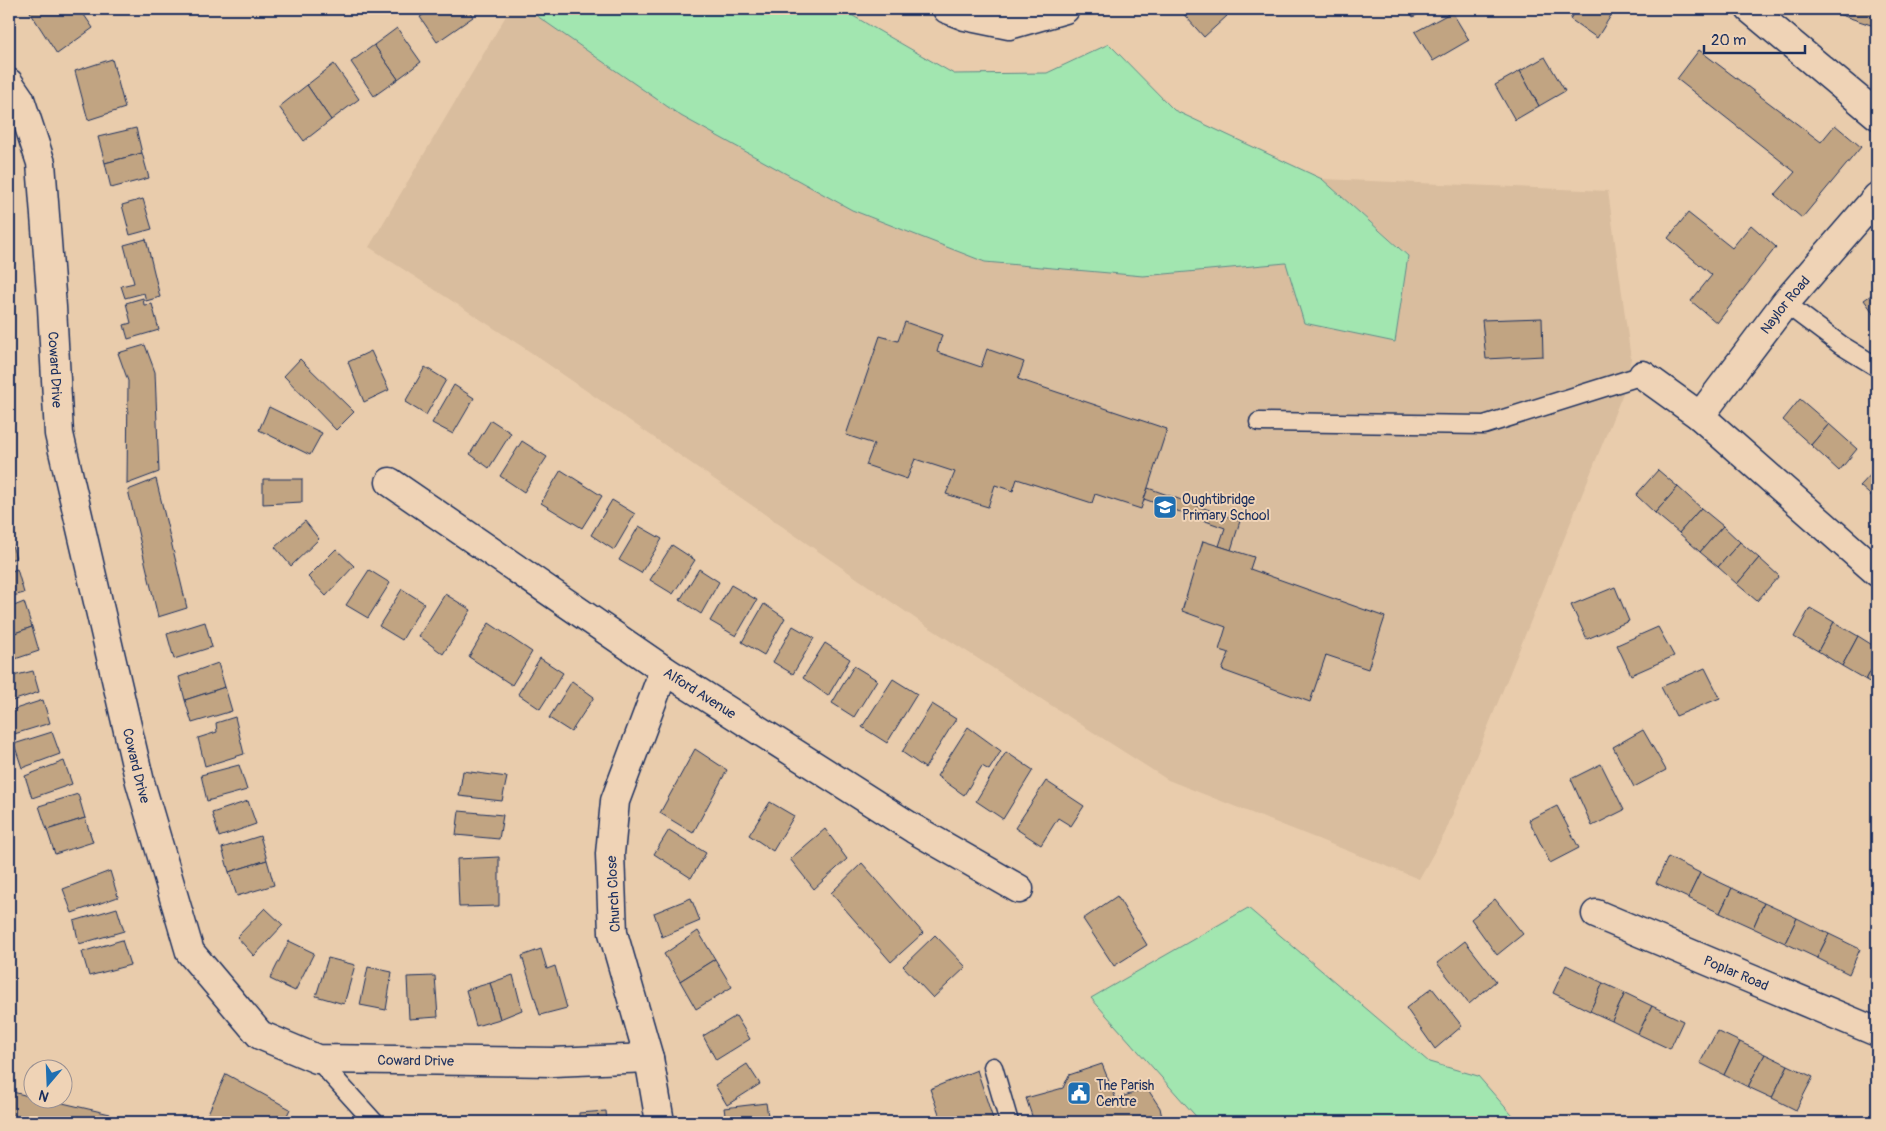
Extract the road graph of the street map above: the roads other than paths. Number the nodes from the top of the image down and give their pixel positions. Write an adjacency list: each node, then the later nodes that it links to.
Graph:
1 (947, 9): 2 (street)
2 (1065, 9)
3 (1750, 9): 5 (street)
4 (9, 83): 19 (street, Coward Drive)
5 (1877, 115)
6 (1877, 198): 7 (street, Naylor Road)
7 (1785, 303): 8 (lane); 10 (street, Naylor Road)
8 (1877, 367)
9 (1642, 375): 10 (street); 11 (lane)
10 (1700, 416): 13 (street)
11 (1259, 422)
12 (390, 482): 14 (street, Alford Avenue)
13 (1877, 572)
14 (664, 670): 15 (street, Alford Avenue); 18 (street, Church Close)
15 (1019, 889)
16 (1596, 914): 17 (street, Poplar Road)
17 (1877, 1032)
18 (650, 1058): 19 (street, Coward Drive); 22 (street, Church Close)
19 (317, 1059): 21 (lane)
20 (993, 1067): 23 (lane)
21 (374, 1122)
22 (660, 1122)
23 (1009, 1122)

